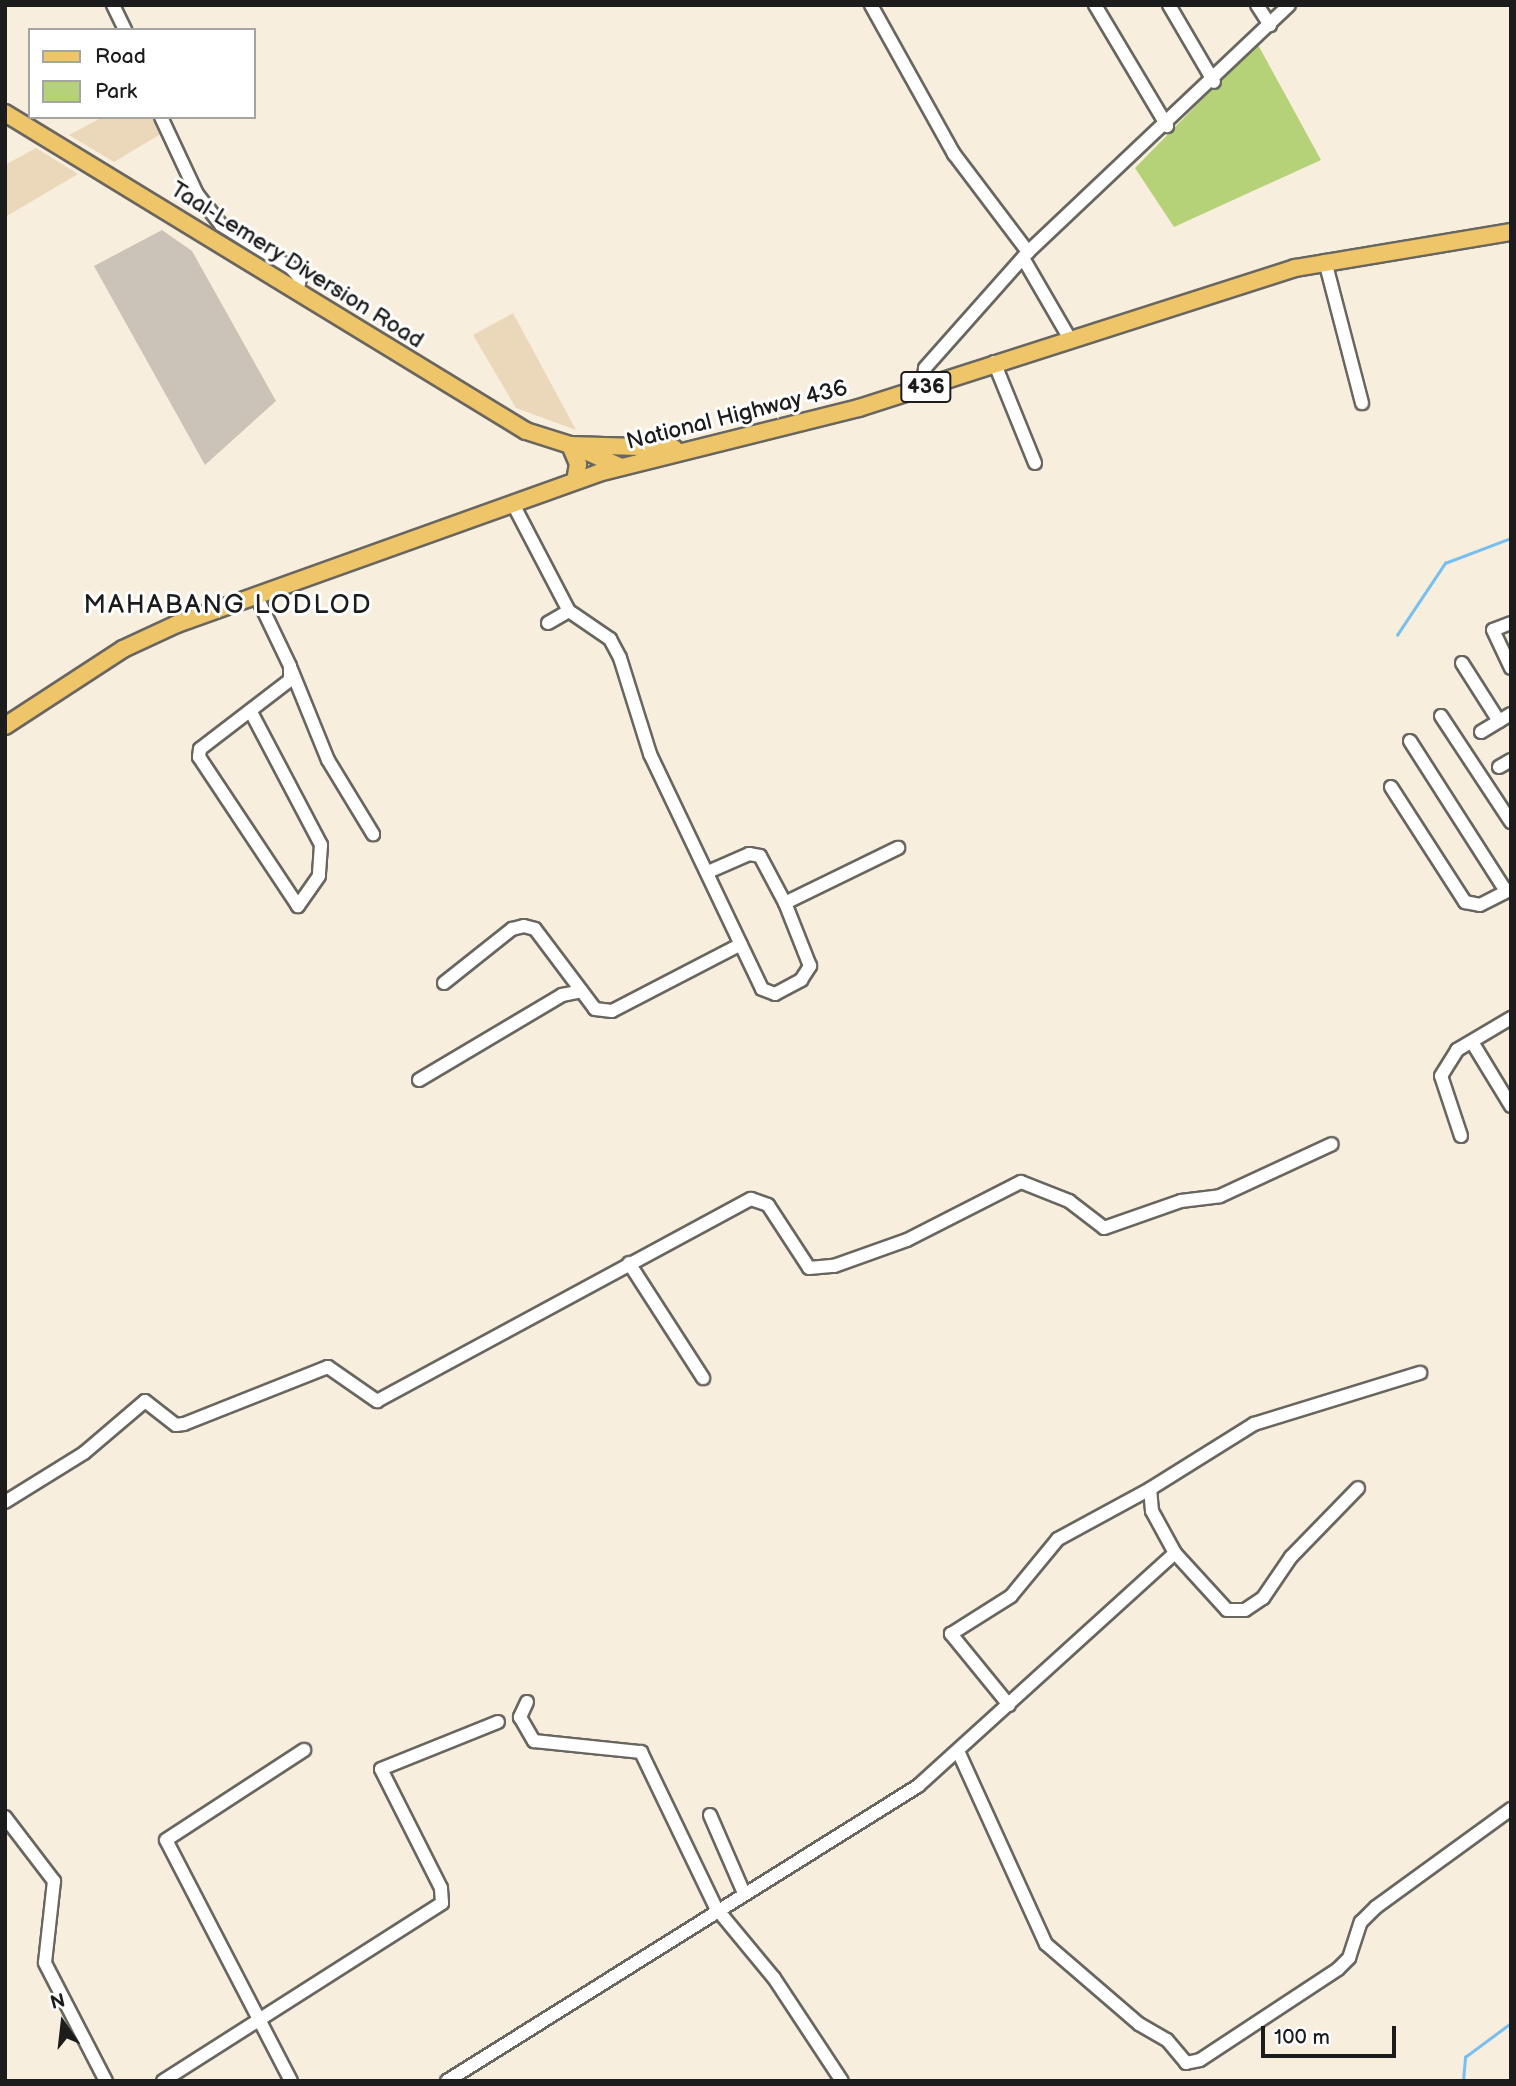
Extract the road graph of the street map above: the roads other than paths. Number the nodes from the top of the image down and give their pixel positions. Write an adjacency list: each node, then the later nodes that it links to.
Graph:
1 (113, 5): 8 (street)
2 (871, 5): 14 (street)
3 (1095, 5): 12 (street)
4 (1169, 5): 9 (street)
5 (1257, 5): 7 (street)
6 (1289, 5): 7 (street)
7 (1270, 25): 9 (street)
8 (124, 28)
9 (1214, 82): 12 (street)
10 (5, 113): 16 (main road, Taal-Lemery Diversion Road)
11 (162, 119): 16 (street)
12 (1167, 126): 14 (street)
13 (1511, 232): 15 (main road, National Highway 436 / 436)
14 (1025, 255): 17 (street); 19 (street)
15 (1325, 261): 17 (main road, National Highway 436 / 436); 20 (street)
16 (297, 293): 21 (main road, Taal-Lemery Diversion Road)
17 (1070, 339): 18 (main road, National Highway 436 / 436)
18 (994, 362): 19 (main road, National Highway 436 / 436); 23 (street)
19 (922, 388): 22 (main road, National Highway 436 / 436)
20 (1362, 403)
21 (570, 445): 22 (main road, Taal-Lemery Diversion Road); 24 (main road, Taal-Lemery Diversion Road); 25 (main road)
22 (695, 448): 24 (main road, National Highway 436 / 436)
23 (1035, 463)
24 (621, 467): 25 (main road, National Highway 436 / 436)
25 (575, 481): 26 (main road, National Highway 436 / 436)
26 (513, 504): 27 (main road, National Highway 436 / 436); 28 (street)
27 (256, 594): 32 (street); 38 (main road, National Highway 436 / 436)
28 (569, 611): 29 (street); 45 (street)
29 (548, 623)
30 (1511, 623): 33 (street)
31 (1462, 663): 37 (street)
32 (290, 666): 34 (street); 43 (street)
33 (1511, 667)
34 (251, 712): 34 (street)
35 (1511, 714): 37 (street)
36 (1441, 716): 42 (street)
37 (1499, 721): 39 (street)
38 (5, 726)
39 (1481, 732)
40 (1410, 741): 46 (street)
41 (1391, 787): 46 (street)
42 (1511, 822)
43 (373, 834)
44 (898, 848): 47 (street)
45 (708, 872): 47 (street); 48 (street)
46 (1508, 890)
47 (785, 903): 48 (street)
48 (741, 944): 50 (street)
49 (444, 983): 50 (street)
50 (582, 991): 53 (street)
51 (1509, 1024): 52 (street)
52 (1472, 1042): 54 (street); 55 (street)
53 (419, 1080)
54 (1511, 1106)
55 (1461, 1136)
56 (1332, 1144): 57 (street)
57 (629, 1263): 59 (street); 62 (street)
58 (1420, 1373): 61 (street)
59 (702, 1378)
60 (1358, 1488): 63 (street)
61 (1150, 1489): 63 (street); 65 (street)
62 (5, 1502)
63 (1175, 1553): 65 (street)
64 (527, 1702): 73 (street)
65 (1009, 1705): 68 (street)
66 (498, 1722): 74 (street)
67 (304, 1751): 74 (street)
68 (958, 1751): 69 (street); 72 (street)
69 (1511, 1809)
70 (710, 1815): 72 (street)
71 (5, 1817): 75 (street)
72 (743, 1891): 73 (street)
73 (716, 1909): 78 (street); 79 (street)
74 (259, 2021): 76 (street); 77 (street)
75 (106, 2081)
76 (163, 2081)
77 (290, 2081)
78 (447, 2081)
79 (842, 2081)

